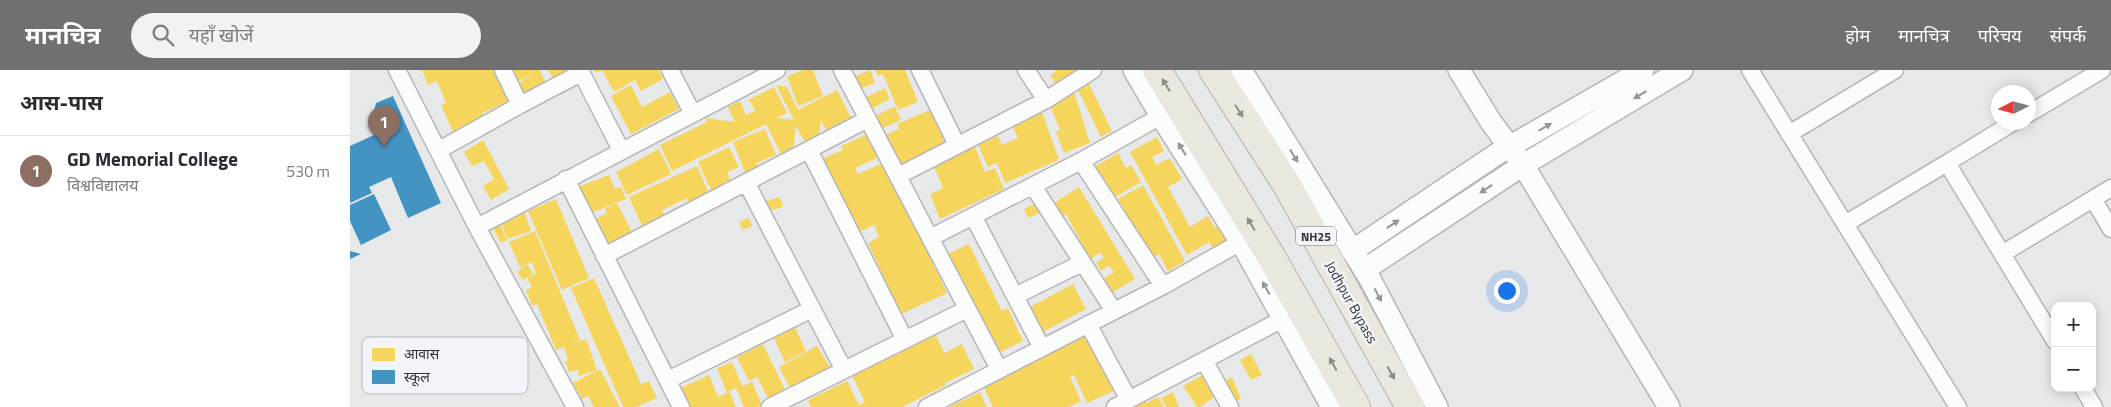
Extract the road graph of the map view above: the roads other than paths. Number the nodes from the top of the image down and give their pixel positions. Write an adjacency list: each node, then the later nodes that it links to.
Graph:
1 (397, 70): 31 (street)
2 (503, 70): 22 (street)
3 (670, 70): 24 (street)
4 (777, 70): 24 (street)
5 (842, 70): 26 (street)
6 (920, 70): 29 (street)
7 (1026, 70): 21 (street)
8 (1094, 70): 21 (street)
9 (1134, 70): 25 (street)
10 (1157, 70): 76 (highway, one-way to 10)
11 (1213, 70): 77 (highway, Jodhpur Bypass / NH25, one-way to 77)
12 (1241, 70): 49 (street, one-way to 49)
13 (1448, 70): 30 (street)
14 (1459, 70): 30 (street)
15 (1643, 70): 30 (street, one-way to 15)
16 (1682, 70): 36 (street, one-way to 36)
17 (1750, 70): 28 (street)
18 (1895, 70): 28 (street)
19 (2102, 70): 23 (street)
20 (581, 72): 22 (street); 32 (street)
21 (1046, 100): 29 (street)
22 (520, 105): 31 (street)
23 (2036, 109)
24 (693, 114): 32 (street)
25 (1161, 116): 34 (street); 48 (street, one-way to 25)
26 (868, 120): 33 (street); 37 (street)
27 (2001, 130): 35 (street)
28 (1790, 134): 44 (street)
29 (957, 146): 37 (street)
30 (1505, 149): 36 (street); 49 (street, one-way to 30)
31 (439, 150): 45 (street)
32 (621, 150): 38 (street)
33 (809, 150): 39 (street); 62 (street)
34 (1081, 161): 40 (street); 54 (street)
35 (1947, 162): 44 (street); 50 (street)
36 (1518, 168): 53 (street, one-way to 53); 79 (street); 80 (street)
37 (898, 176): 47 (street)
38 (566, 179): 45 (street); 51 (street)
39 (746, 182): 51 (street); 57 (street)
40 (1032, 186): 43 (street); 52 (street)
41 (2111, 188): 42 (street)
42 (2092, 200): 46 (street); 50 (street)
43 (973, 216): 47 (street); 55 (street)
44 (1845, 224): 81 (street)
45 (477, 227): 70 (street)
46 (2111, 229)
47 (930, 238): 56 (street)
48 (1241, 242): 54 (street); 59 (street, one-way to 48)
49 (1352, 251): 53 (street)
50 (2002, 254): 61 (street)
51 (604, 256): 67 (street)
52 (1082, 263): 55 (street); 58 (street)
53 (1364, 270): 78 (street, one-way to 78)
54 (1163, 286): 58 (street)
55 (1016, 296): 63 (street)
56 (968, 309): 62 (street); 65 (street)
57 (812, 310): 66 (street); 67 (street)
58 (1114, 311): 60 (street)
59 (1283, 319): 64 (street); 75 (street)
60 (1088, 324): 63 (street); 69 (street)
61 (2051, 334)
62 (905, 340): 66 (street)
63 (1042, 348): 65 (street)
64 (1205, 362): 69 (street); 74 (street)
65 (1000, 369): 73 (street)
66 (844, 370): 72 (street)
67 (668, 380): 71 (street)
68 (2085, 392): 82 (street)
69 (1122, 403)
70 (576, 407)
71 (681, 407)
72 (770, 407)
73 (927, 407)
74 (1230, 407)
75 (1332, 407)
76 (1356, 407)
77 (1410, 407)
78 (1437, 407)
79 (1656, 407)
80 (1670, 407)
81 (1958, 407)
82 (2094, 407)

